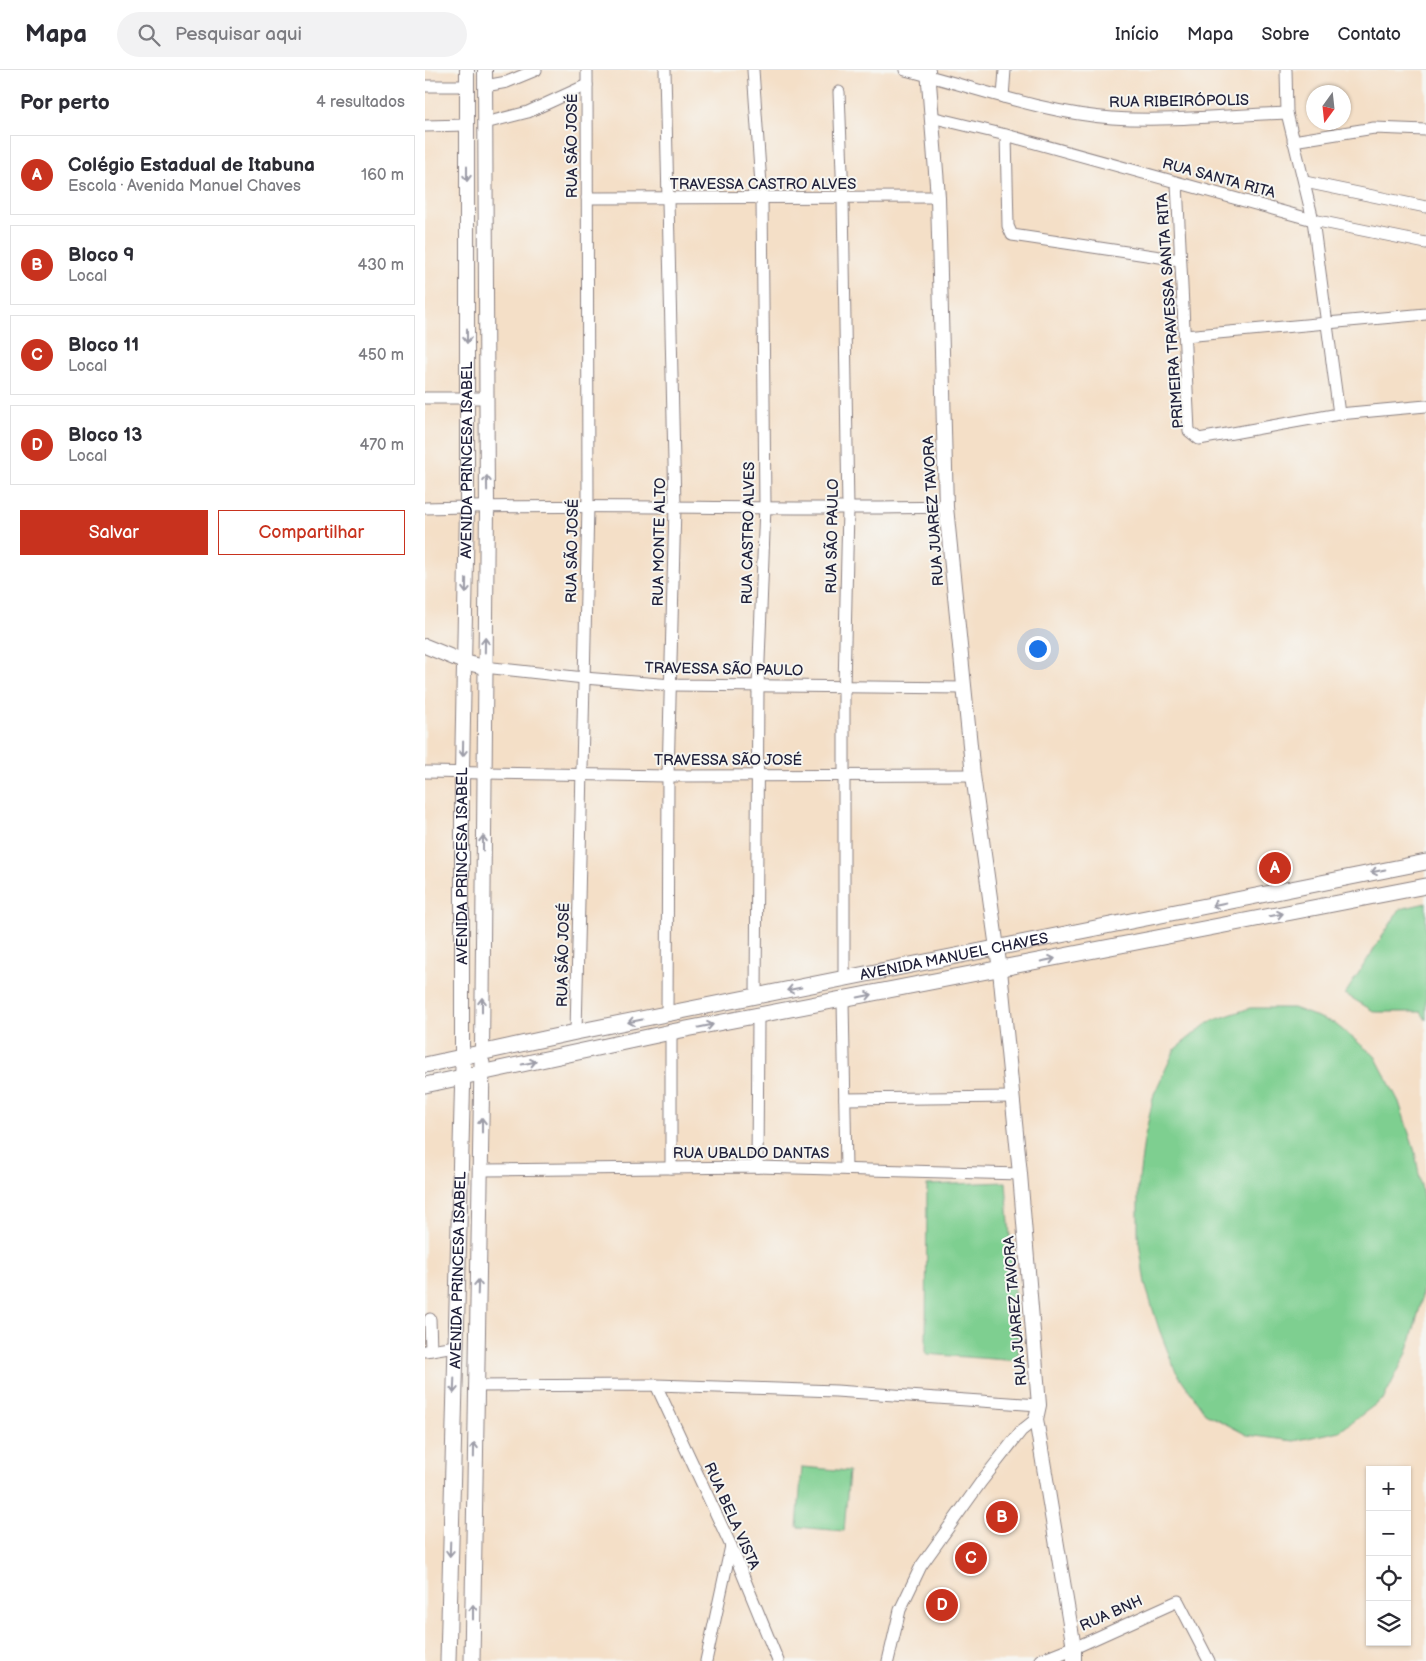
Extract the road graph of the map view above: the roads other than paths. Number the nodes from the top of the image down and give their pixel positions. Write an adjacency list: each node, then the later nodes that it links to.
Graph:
1 (467, 70): 13 (street, AVENIDA PRINCESA ISABEL)
2 (485, 70): 14 (street, AVENIDA PRINCESA ISABEL)
3 (536, 70): 14 (street)
4 (587, 70): 11 (street, RUA SÃO JOSÉ)
5 (665, 70): 29 (street, RUA MONTE ALTO)
6 (753, 70): 30 (street, RUA CASTRO ALVES)
7 (905, 70): 10 (street, RUA RIBEIRÓPOLIS)
8 (1005, 70): 16 (street)
9 (1285, 70): 18 (street)
10 (928, 76): 16 (street, RUA RIBEIRÓPOLIS); 17 (street, RUA JUAREZ TAVORA)
11 (587, 85): 19 (street); 28 (street, RUA SÃO JOSÉ)
12 (425, 86): 13 (street)
13 (467, 90): 20 (street, AVENIDA PRINCESA ISABEL)
14 (485, 91): 19 (street, AVENIDA PRINCESA ISABEL)
15 (839, 92): 31 (street, RUA SÃO PAULO)
16 (1003, 97): 18 (street, RUA RIBEIRÓPOLIS)
17 (930, 113): 23 (street, RUA SANTA RITA); 27 (street, RUA JUAREZ TAVORA)
18 (1287, 113): 24 (street)
19 (485, 117): 40 (street, AVENIDA PRINCESA ISABEL)
20 (467, 119): 21 (street); 41 (street, AVENIDA PRINCESA ISABEL, one-way to 41)
21 (425, 126)
22 (1426, 130): 24 (street)
23 (1006, 135): 25 (street, RUA SANTA RITA); 35 (street)
24 (1293, 141): 26 (street)
25 (1177, 183): 33 (street, RUA SANTA RITA); 35 (street, PRIMEIRA TRAVESSA SANTA RITA)
26 (1306, 186): 32 (street); 33 (street)
27 (938, 197): 31 (street, TRAVESSA CASTRO ALVES); 49 (street, RUA JUAREZ TAVORA)
28 (587, 198): 29 (street, TRAVESSA CASTRO ALVES); 46 (street, RUA SÃO JOSÉ)
29 (667, 199): 30 (street, TRAVESSA CASTRO ALVES); 47 (street, RUA MONTE ALTO)
30 (762, 199): 31 (street, TRAVESSA CASTRO ALVES); 48 (street, RUA CASTRO ALVES)
31 (843, 199): 51 (street, RUA SÃO PAULO)
32 (1426, 207)
33 (1313, 220): 34 (street, RUA SANTA RITA); 37 (street)
34 (1426, 243)
35 (1180, 260): 38 (street, PRIMEIRA TRAVESSA SANTA RITA)
36 (1426, 314): 37 (street)
37 (1327, 324): 38 (street); 43 (street)
38 (1185, 336): 43 (street, PRIMEIRA TRAVESSA SANTA RITA)
39 (425, 398): 41 (street)
40 (485, 398): 41 (street); 45 (street, AVENIDA PRINCESA ISABEL, one-way to 40)
41 (467, 399): 44 (street, AVENIDA PRINCESA ISABEL)
42 (1426, 406): 43 (street)
43 (1339, 414)
44 (467, 506): 45 (street); 50 (street); 53 (street, AVENIDA PRINCESA ISABEL, one-way to 53)
45 (487, 506): 46 (street); 54 (street, AVENIDA PRINCESA ISABEL, one-way to 45)
46 (588, 506): 47 (street); 55 (street, RUA SÃO JOSÉ)
47 (675, 506): 48 (street); 56 (street, RUA MONTE ALTO)
48 (765, 506): 51 (street); 57 (street, RUA CASTRO ALVES)
49 (945, 507): 51 (street); 59 (street, RUA JUAREZ TAVORA)
50 (425, 508)
51 (848, 509): 58 (street, RUA SÃO PAULO)
52 (425, 646): 53 (street)
53 (464, 662): 54 (street); 61 (street, AVENIDA PRINCESA ISABEL, one-way to 61)
54 (484, 667): 55 (street, TRAVESSA SÃO PAULO); 62 (street, AVENIDA PRINCESA ISABEL)
55 (584, 678): 56 (street, TRAVESSA SÃO PAULO); 65 (street, RUA SÃO JOSÉ)
56 (672, 685): 57 (street, TRAVESSA SÃO PAULO); 67 (street, RUA MONTE ALTO)
57 (758, 686): 58 (street, TRAVESSA SÃO PAULO); 63 (street, RUA CASTRO ALVES)
58 (843, 687): 59 (street, TRAVESSA SÃO PAULO); 64 (street, RUA SÃO PAULO)
59 (964, 688): 66 (street, RUA JUAREZ TAVORA)
60 (425, 772): 61 (street, TRAVESSA SÃO JOSÉ)
61 (462, 772): 62 (street, TRAVESSA SÃO JOSÉ); 80 (street, AVENIDA PRINCESA ISABEL)
62 (483, 772): 65 (street, TRAVESSA SÃO JOSÉ); 79 (street, AVENIDA PRINCESA ISABEL, one-way to 62)
63 (757, 774): 64 (street, TRAVESSA SÃO JOSÉ); 67 (street, TRAVESSA SÃO JOSÉ); 73 (street, RUA CASTRO ALVES)
64 (844, 774): 66 (street, TRAVESSA SÃO JOSÉ); 72 (street, RUA SÃO PAULO)
65 (582, 775): 67 (street, TRAVESSA SÃO JOSÉ); 77 (street, RUA SÃO JOSÉ)
66 (973, 775): 70 (street, RUA JUAREZ TAVORA)
67 (668, 776): 75 (street, RUA MONTE ALTO)
68 (1426, 862): 70 (main road, AVENIDA MANUEL CHAVES, one-way to 70)
69 (1426, 886): 71 (main road, AVENIDA MANUEL CHAVES, one-way to 69)
70 (996, 948): 71 (street, RUA JUAREZ TAVORA); 72 (main road, AVENIDA MANUEL CHAVES)
71 (1000, 970): 74 (main road, AVENIDA MANUEL CHAVES, one-way to 71); 85 (street, RUA JUAREZ TAVORA)
72 (844, 980): 73 (main road, AVENIDA MANUEL CHAVES, one-way to 73)
73 (756, 997): 75 (main road, AVENIDA MANUEL CHAVES)
74 (843, 1000): 76 (main road, AVENIDA MANUEL CHAVES); 86 (street)
75 (667, 1014): 77 (main road, AVENIDA MANUEL CHAVES, one-way to 77)
76 (758, 1016): 78 (main road, AVENIDA MANUEL CHAVES, one-way to 76); 87 (street)
77 (576, 1032): 79 (main road, AVENIDA MANUEL CHAVES)
78 (671, 1032): 82 (main road, AVENIDA MANUEL CHAVES, one-way to 78); 88 (street)
79 (482, 1054): 80 (main road, AVENIDA MANUEL CHAVES); 82 (main road, AVENIDA PRINCESA ISABEL)
80 (463, 1058): 81 (main road, AVENIDA MANUEL CHAVES); 83 (main road, AVENIDA PRINCESA ISABEL)
81 (425, 1065)
82 (482, 1073): 83 (main road, AVENIDA MANUEL CHAVES); 90 (main road, AVENIDA PRINCESA ISABEL, one-way to 82)
83 (463, 1077): 84 (main road, AVENIDA MANUEL CHAVES); 93 (main road, AVENIDA PRINCESA ISABEL)
84 (425, 1085)
85 (1011, 1097): 86 (street); 91 (street, RUA JUAREZ TAVORA)
86 (845, 1099): 89 (street)
87 (757, 1167): 88 (street, RUA UBALDO DANTAS); 89 (street, RUA UBALDO DANTAS)
88 (671, 1168): 90 (street, RUA UBALDO DANTAS)
89 (846, 1169): 91 (street, RUA UBALDO DANTAS)
90 (482, 1170): 96 (main road, AVENIDA PRINCESA ISABEL, one-way to 90)
91 (1020, 1174): 97 (street, RUA JUAREZ TAVORA)
92 (430, 1319): 94 (street)
93 (455, 1346): 94 (street); 100 (main road, AVENIDA PRINCESA ISABEL, one-way to 100)
94 (428, 1351)
95 (656, 1385): 96 (street); 97 (street); 98 (street, RUA BELA VISTA)
96 (475, 1386): 101 (main road, AVENIDA PRINCESA ISABEL, one-way to 96)
97 (1038, 1412): 99 (street, RUA JUAREZ TAVORA); 104 (street)
98 (731, 1546): 102 (street); 103 (street, RUA BELA VISTA)
99 (1074, 1654): 105 (street, RUA BNH); 106 (street, RUA BNH)
100 (448, 1661)
101 (472, 1661)
102 (706, 1661)
103 (778, 1661)
104 (888, 1661)
105 (1041, 1661)
106 (1209, 1661)

